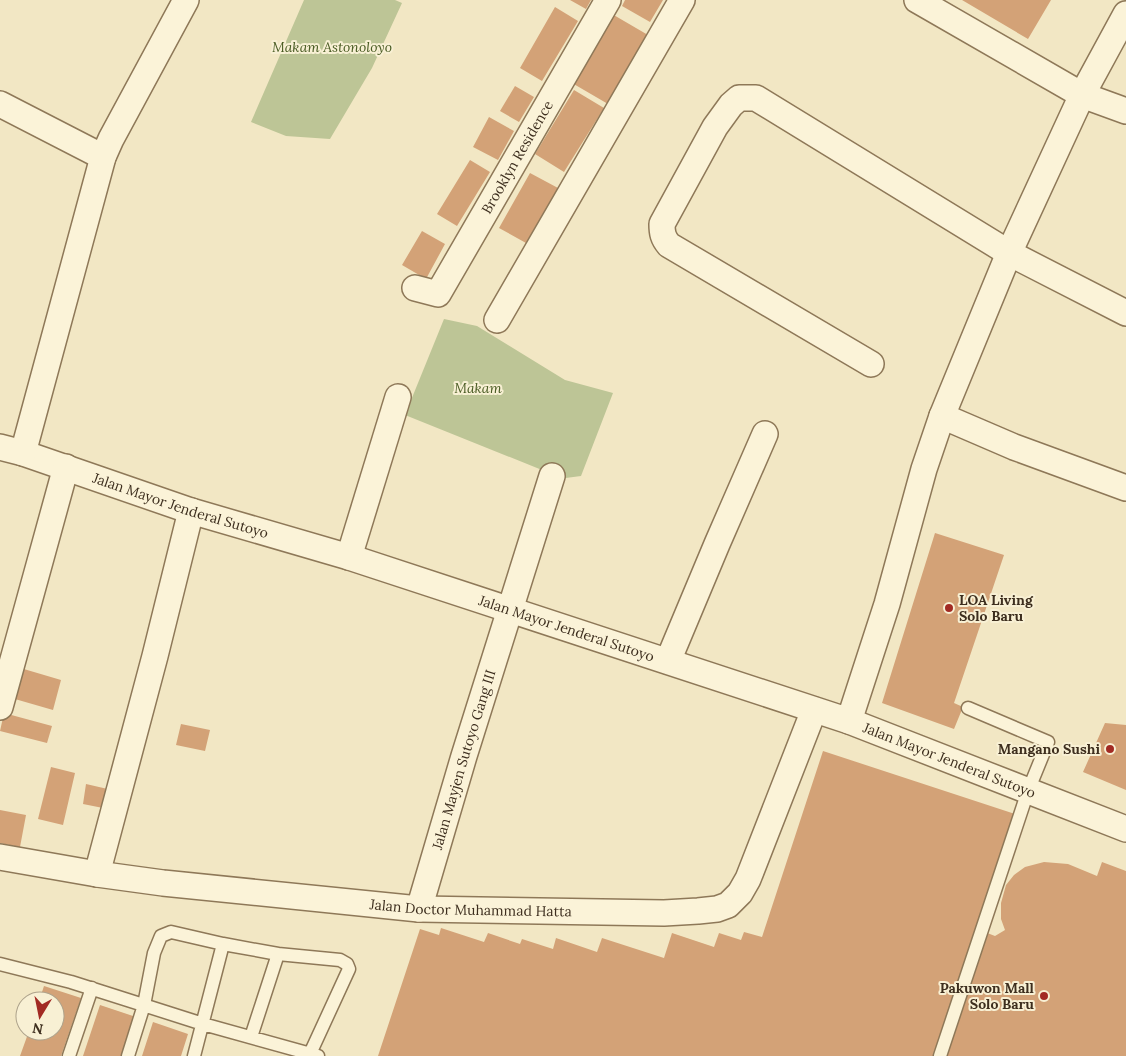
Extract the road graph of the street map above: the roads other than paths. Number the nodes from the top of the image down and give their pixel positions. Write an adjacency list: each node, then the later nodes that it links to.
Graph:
1 (186, 0): 9 (street)
2 (608, 0): 11 (street, Brooklyn Residence)
3 (682, 0): 13 (street)
4 (917, 0): 6 (street)
5 (1126, 14): 6 (street)
6 (1082, 95): 8 (street); 10 (street)
7 (0, 104): 9 (street)
8 (1126, 111)
9 (103, 157): 18 (street)
10 (1009, 253): 12 (street); 14 (street); 16 (street)
11 (415, 288)
12 (1126, 313)
13 (497, 320)
14 (871, 364)
15 (398, 397): 23 (street)
16 (942, 416): 21 (street); 29 (street)
17 (765, 434): 25 (street)
18 (7, 452): 19 (street, Jalan Mayor Jenderal Sutoyo)
19 (66, 467): 22 (street, Jalan Mayor Jenderal Sutoyo); 26 (street)
20 (552, 476): 24 (street, Jalan Mayjen Sutoyo Gang III)
21 (1126, 488)
22 (190, 510): 23 (street, Jalan Mayor Jenderal Sutoyo); 33 (street)
23 (349, 557): 24 (street, Jalan Mayor Jenderal Sutoyo)
24 (510, 609): 25 (street, Jalan Mayor Jenderal Sutoyo); 34 (street, Jalan Mayjen Sutoyo Gang III)
25 (668, 661): 28 (street, Jalan Mayor Jenderal Sutoyo)
26 (0, 707)
27 (968, 708): 30 (lane)
28 (814, 710): 29 (street, Jalan Mayor Jenderal Sutoyo); 34 (street, Jalan Doctor Muhammad Hatta)
29 (849, 721): 30 (street, Jalan Mayor Jenderal Sutoyo)
30 (1028, 791): 31 (street, Jalan Mayor Jenderal Sutoyo); 46 (lane)
31 (1126, 829)
32 (0, 857): 33 (street, Jalan Doctor Muhammad Hatta)
33 (97, 874): 34 (street, Jalan Doctor Muhammad Hatta)
34 (419, 909)
35 (223, 944): 36 (lane); 39 (lane); 40 (lane)
36 (278, 954): 41 (lane); 42 (lane)
37 (0, 964): 38 (lane)
38 (92, 988): 39 (lane); 43 (lane)
39 (144, 1005): 40 (lane); 44 (lane)
40 (203, 1024): 41 (lane); 45 (lane)
41 (252, 1037): 42 (lane)
42 (313, 1055)
43 (69, 1056)
44 (128, 1056)
45 (194, 1056)
46 (940, 1056)

